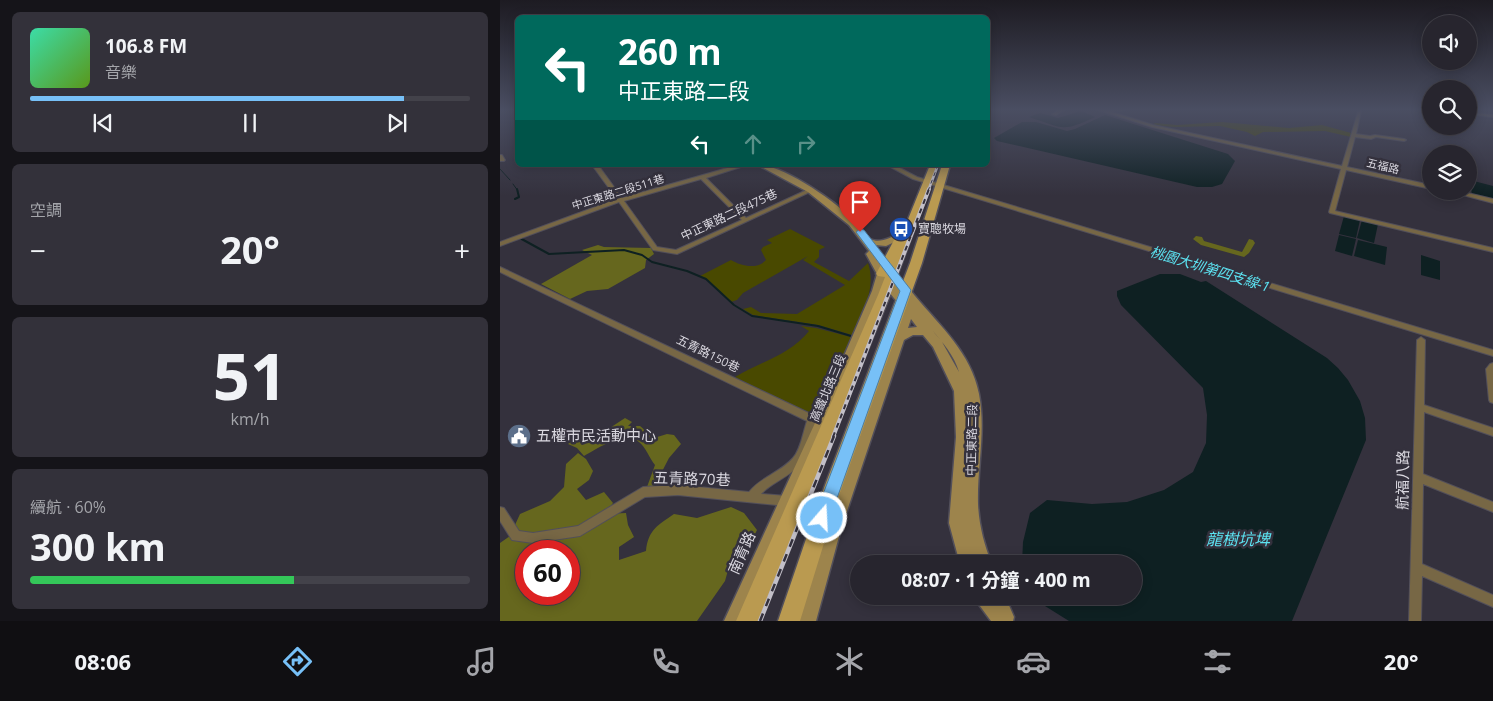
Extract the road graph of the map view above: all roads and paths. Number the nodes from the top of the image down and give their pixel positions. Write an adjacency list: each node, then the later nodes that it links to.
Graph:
1 (1208, 138): 15 (street, 五福路)
2 (1353, 138): 15 (street)
3 (1389, 138): 4 (street)
4 (1404, 140)
5 (596, 167): 21 (street, 中正東路二段475巷)
6 (737, 167): 16 (street, 中正東路二段511巷)
7 (758, 167): 19 (main road, 中正東路二段)
8 (766, 167): 19 (main road, 中正東路二段)
9 (887, 167): 17 (street)
10 (894, 167): 17 (street)
11 (928, 167): 17 (main road, 高鐵北路三段)
12 (934, 167): 17 (main road, 高鐵北路三段)
13 (945, 167): 17 (main road, 高鐵北路三段)
14 (951, 167): 17 (main road, 高鐵北路三段)
15 (1345, 167): 18 (street, 五福路); 30 (street)
16 (702, 177): 21 (street, 中正東路二段511巷); 25 (street)
17 (933, 185): 23 (main road, 高鐵北路三段); 24 (street); 26 (main road, 高鐵北路三段); 27 (main road, 高鐵北路三段); 32 (main road, 高鐵北路三段); 37 (street)
18 (1422, 185)
19 (809, 191): 25 (street, 中正東路二段475巷); 28 (main road, 中正東路二段); 32 (main road, 中正東路二段)
20 (1477, 197): 22 (street)
21 (620, 200): 25 (street, 中正東路二段475巷); 29 (street, 中正東路二段511巷)
22 (1493, 201)
23 (936, 214): 26 (main road); 33 (main road, 高鐵北路三段)
24 (1034, 218)
25 (745, 220)
26 (928, 224): 33 (main road, 高鐵北路三段)
27 (900, 237): 28 (main road); 32 (main road, 高鐵北路三段)
28 (868, 241): 32 (main road, 中正東路二段)
29 (500, 244)
30 (1493, 250)
31 (500, 270): 43 (street, 五青路150巷)
32 (887, 274): 33 (main road, 中正東路二段); 44 (main road, 高鐵北路三段); 54 (main road, 高鐵北路三段)
33 (907, 300): 34 (main road, 中正東路二段); 35 (main road, 高鐵北路三段); 48 (main road, 中正東路二段); 55 (main road, 高鐵北路三段)
34 (927, 331): 35 (main road); 47 (main road, 中正東路二段)
35 (898, 337): 56 (main road, 高鐵北路三段)
36 (1422, 340): 40 (street, 航福八路)
37 (1493, 353)
38 (1491, 367): 39 (street)
39 (1493, 400)
40 (1420, 407): 41 (street); 42 (street, 航福八路)
41 (1493, 432)
42 (1418, 477): 45 (street); 49 (street, 航福八路)
43 (752, 497): 44 (street, 五青路70巷); 46 (street, 五青路70巷)
44 (786, 501): 53 (main road, 南青路)
45 (1493, 507)
46 (500, 512)
47 (966, 555)
48 (980, 555)
49 (1416, 567): 50 (street); 58 (street, 航福八路)
50 (1493, 601)
51 (991, 605): 57 (main road)
52 (999, 605): 57 (main road)
53 (733, 621)
54 (747, 621)
55 (789, 621)
56 (807, 621)
57 (1005, 621)
58 (1415, 621)

